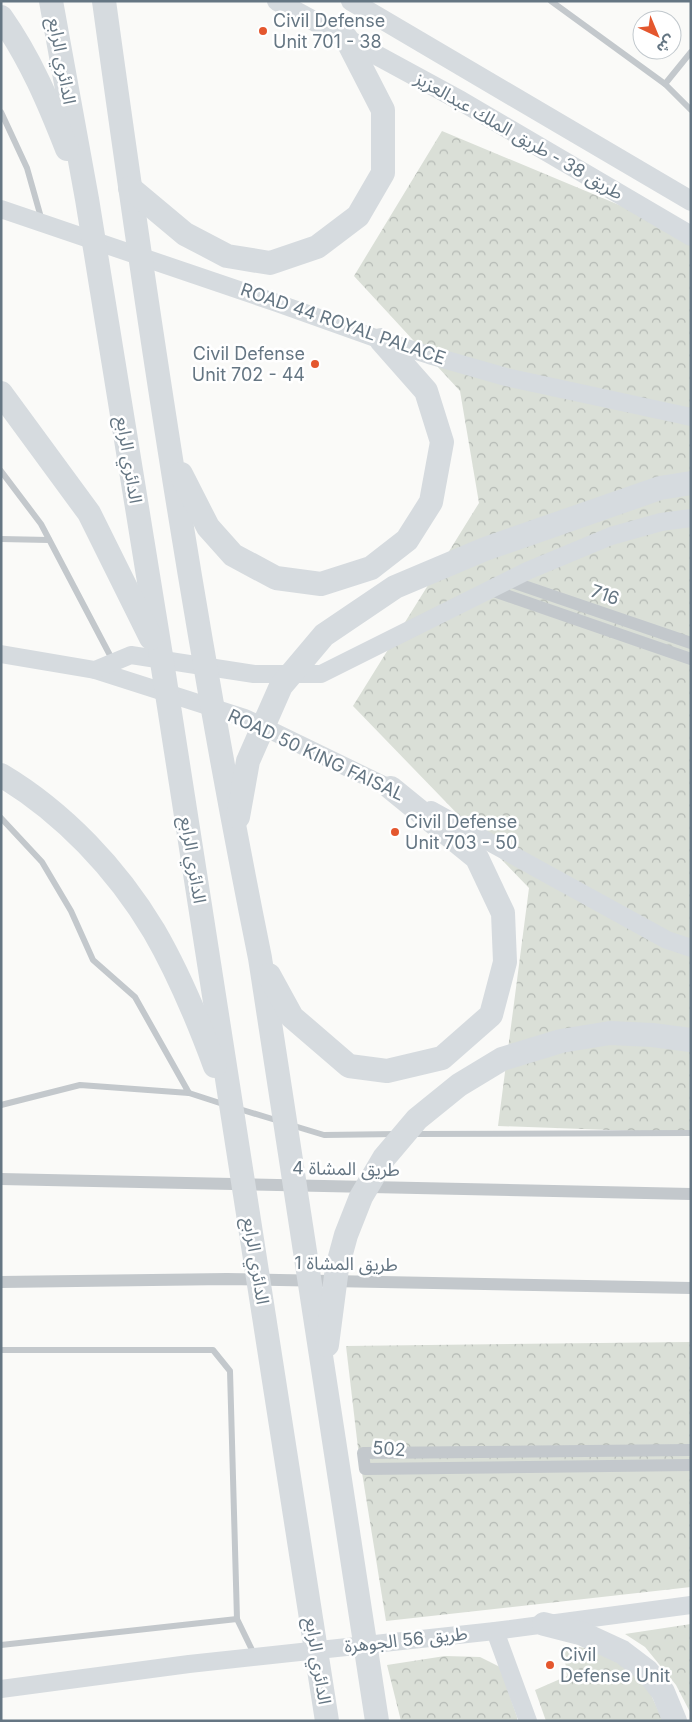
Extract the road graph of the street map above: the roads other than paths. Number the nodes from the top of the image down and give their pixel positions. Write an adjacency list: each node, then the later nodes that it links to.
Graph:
1 (51, 1): 13 (highway, الدائري الرابع)
2 (104, 1): 12 (highway)
3 (276, 1): 7 (main road, طريق 38 - طريق الملك عبدالعزيز)
4 (351, 1): 14 (main road, طريق 38 - طريق الملك عبدالعزيز)
5 (552, 1): 9 (lane)
6 (1, 17): 13 (highway)
7 (346, 38): 12 (highway); 17 (main road, طريق 38 - طريق الملك عبدالعزيز)
8 (691, 52): 9 (lane)
9 (665, 84): 10 (lane)
10 (691, 110)
11 (1, 112): 16 (lane)
12 (130, 188): 21 (highway)
13 (87, 200): 32 (highway, الدائري الرابع)
14 (691, 201)
15 (1, 209): 16 (main road, ROAD 44 ROYAL PALACE)
16 (43, 222): 18 (main road, ROAD 44 ROYAL PALACE)
17 (691, 236)
18 (382, 340): 20 (main road, ROAD 44 ROYAL PALACE); 21 (highway)
19 (1, 393): 32 (highway)
20 (691, 417)
21 (171, 454): 38 (highway)
22 (1, 471): 26 (lane)
23 (691, 483): 38 (highway)
24 (691, 518): 27 (main road)
25 (1, 539): 26 (lane)
26 (49, 540): 33 (lane)
27 (509, 581): 28 (main road); 29 (street, 716)
28 (491, 590): 31 (street); 33 (main road)
29 (691, 643)
30 (1, 654): 34 (main road, ROAD 50 KING FAISAL)
31 (691, 659)
32 (162, 660): 44 (highway, الدائري الرابع)
33 (113, 662): 34 (main road)
34 (96, 670): 36 (main road, ROAD 50 KING FAISAL)
35 (1, 775): 44 (highway)
36 (392, 788): 39 (main road, ROAD 50 KING FAISAL); 40 (highway)
37 (1, 818): 42 (lane)
38 (235, 833): 40 (highway)
39 (691, 948)
40 (260, 958): 51 (highway)
41 (691, 1040): 51 (highway)
42 (189, 1093): 43 (lane); 45 (lane)
43 (1, 1105)
44 (232, 1113): 62 (highway, الدائري الرابع)
45 (691, 1133)
46 (1, 1179): 47 (street, طريق المشاة 4)
47 (691, 1194)
48 (1, 1282): 49 (street, طريق المشاة 1)
49 (691, 1288)
50 (1, 1350): 55 (lane)
51 (324, 1371): 61 (highway)
52 (691, 1450): 53 (street, 502)
53 (691, 1465)
54 (691, 1606): 56 (main road, طريق 56 الجوهرة)
55 (236, 1619): 58 (lane); 59 (lane)
56 (544, 1624): 57 (main road, طريق 56 الجوهرة); 64 (highway)
57 (495, 1631): 59 (main road, طريق 56 الجوهرة); 63 (main road)
58 (1, 1645)
59 (255, 1657): 60 (main road, طريق 56 الجوهرة)
60 (1, 1689)
61 (378, 1717)
62 (328, 1721)
63 (528, 1721)
64 (675, 1721)

